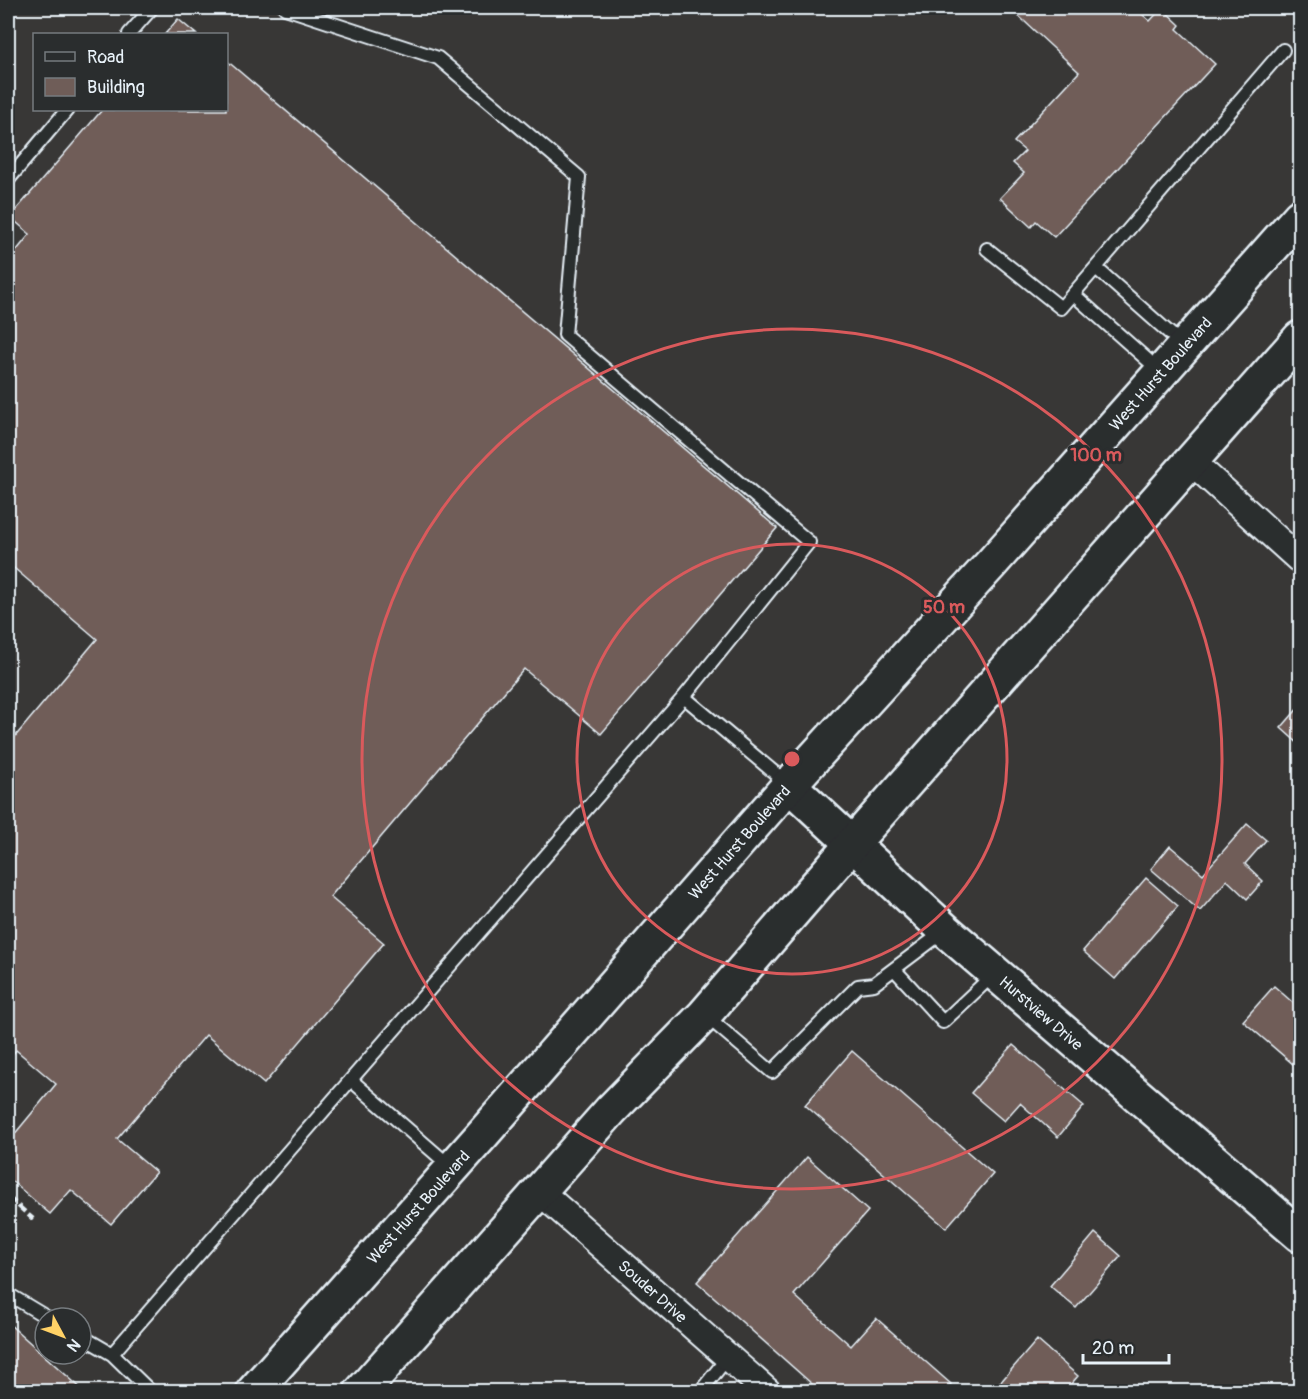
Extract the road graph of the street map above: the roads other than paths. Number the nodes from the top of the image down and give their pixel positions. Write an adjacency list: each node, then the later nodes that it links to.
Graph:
1 (152, 8): 3 (lane)
2 (285, 8): 16 (lane)
3 (130, 33)
4 (1282, 50): 9 (lane)
5 (66, 111): 6 (lane)
6 (8, 180)
7 (1300, 216): 12 (main road, West Hurst Boulevard)
8 (987, 249): 10 (lane)
9 (1096, 268): 10 (lane); 12 (lane)
10 (1073, 294): 13 (lane)
11 (1300, 338): 14 (main road)
12 (1185, 346): 13 (main road, West Hurst Boulevard)
13 (1161, 373): 17 (main road, West Hurst Boulevard)
14 (1191, 461): 15 (street); 18 (main road)
15 (1300, 560)
16 (684, 697): 17 (lane); 23 (lane)
17 (789, 785): 18 (main road, Hurstview Drive); 24 (main road, West Hurst Boulevard)
18 (853, 843): 19 (main road, Hurstview Drive); 22 (main road)
19 (945, 930): 20 (lane); 21 (main road, Hurstview Drive)
20 (894, 969): 21 (lane); 22 (lane)
21 (995, 973): 26 (main road, Hurstview Drive)
22 (704, 1015): 25 (main road)
23 (351, 1080): 24 (lane); 30 (lane)
24 (452, 1168): 33 (main road, West Hurst Boulevard)
25 (538, 1190): 31 (street, Souder Drive); 34 (main road)
26 (1300, 1235)
27 (8, 1294): 28 (lane)
28 (33, 1309)
29 (93, 1343): 30 (lane)
30 (112, 1354): 32 (lane)
31 (728, 1357): 35 (lane); 36 (street, Souder Drive)
32 (151, 1392)
33 (253, 1392)
34 (361, 1392)
35 (700, 1392)
36 (768, 1392)

